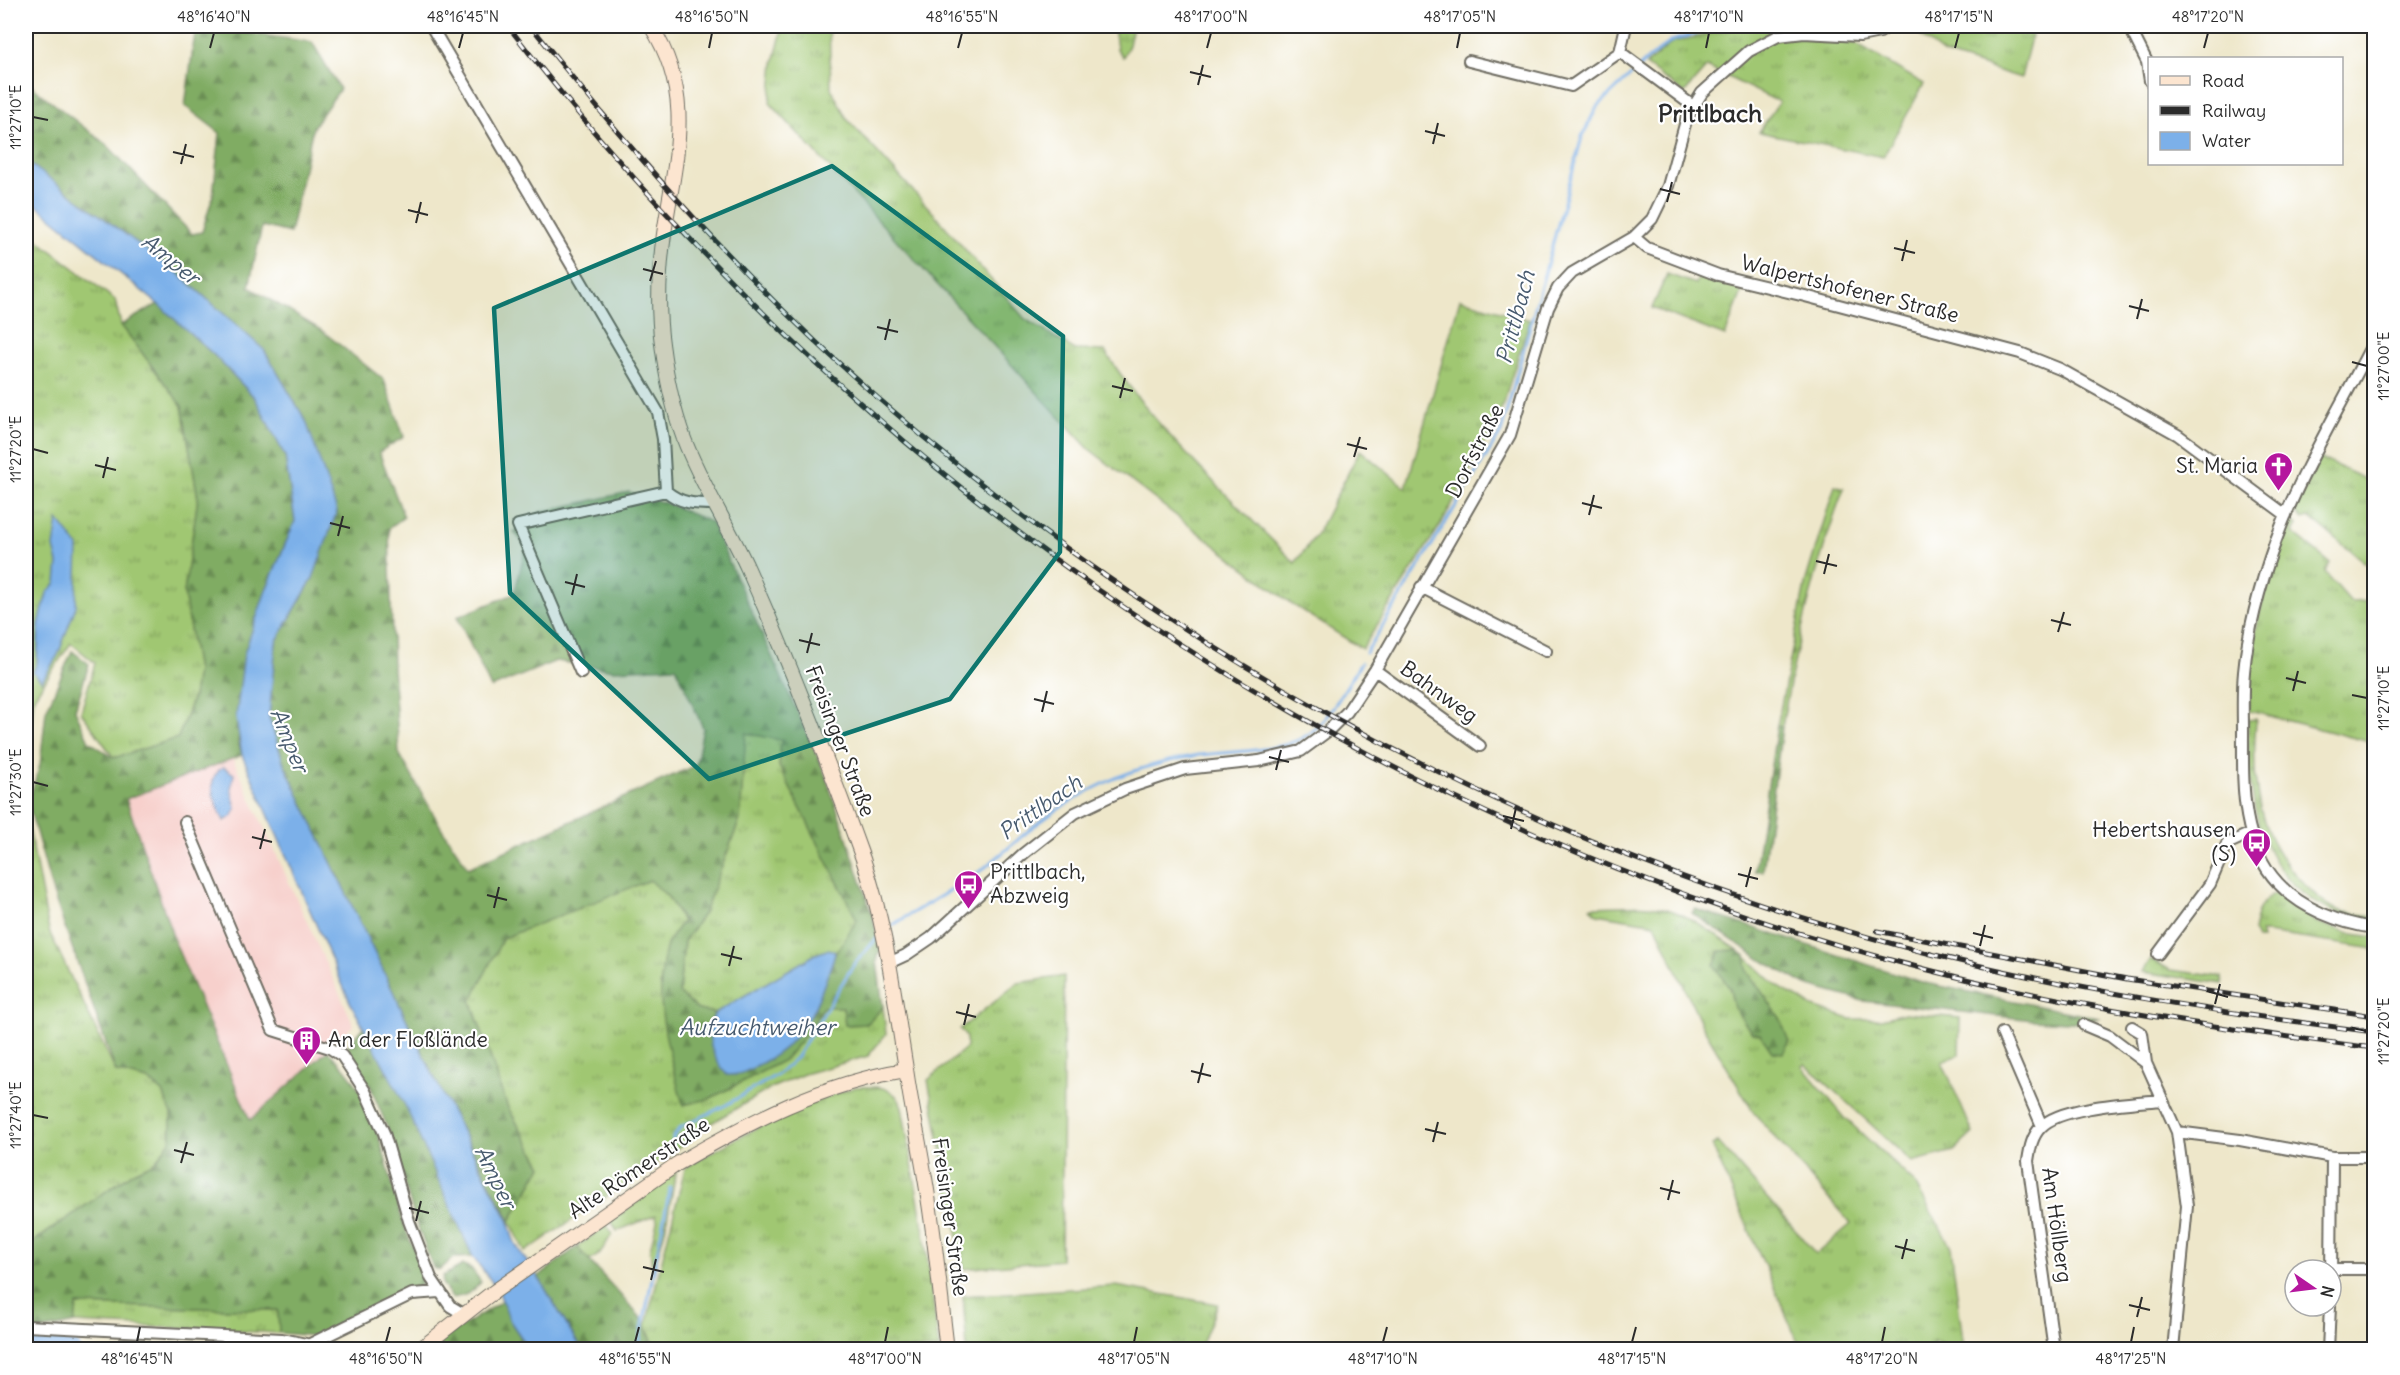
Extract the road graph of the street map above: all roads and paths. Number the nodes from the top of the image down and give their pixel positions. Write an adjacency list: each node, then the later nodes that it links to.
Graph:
1 (431, 26): 12 (street)
2 (651, 26): 13 (main road, Freisinger Straße)
3 (1626, 26): 6 (street)
4 (1889, 26): 9 (street, Dorfstraße)
5 (2129, 26): 8 (street)
6 (1620, 52): 7 (street); 9 (street)
7 (1469, 62)
8 (2148, 68)
9 (1693, 106): 10 (street, Dorfstraße)
10 (1634, 237): 14 (street, Walpertshofener Straße); 15 (street, Dorfstraße)
11 (2374, 341): 14 (street)
12 (666, 490): 13 (street); 18 (street)
13 (715, 504): 24 (main road, Freisinger Straße)
14 (2286, 515): 21 (street)
15 (1421, 587): 16 (street); 17 (street, Dorfstraße)
16 (1546, 651)
17 (1375, 670): 19 (street, Bahnweg); 24 (street, Dorfstraße)
18 (582, 673)
19 (1480, 746)
20 (185, 822): 38 (street)
21 (2251, 833): 22 (street); 23 (street)
22 (2374, 928)
23 (2158, 954)
24 (891, 962): 29 (main road, Freisinger Straße)
25 (2084, 1025): 28 (street)
26 (2132, 1027): 28 (street)
27 (2002, 1033): 31 (street)
28 (2146, 1063): 30 (street)
29 (906, 1070): 39 (main road, Alte Römerstraße); 44 (main road, Freisinger Straße)
30 (2162, 1100): 31 (street); 32 (street)
31 (2042, 1126): 45 (street, Am Höllberg)
32 (2177, 1132): 33 (street); 46 (street)
33 (2332, 1157): 34 (street); 35 (street)
34 (2374, 1157)
35 (2331, 1258)
36 (2343, 1269): 37 (street)
37 (2374, 1269)
38 (439, 1292): 39 (street); 42 (street)
39 (465, 1315): 43 (main road, Alte Römerstraße)
40 (2329, 1318): 47 (street)
41 (26, 1326): 42 (street)
42 (303, 1347)
43 (419, 1350)
44 (947, 1350)
45 (2054, 1350)
46 (2173, 1350)
47 (2328, 1350)

